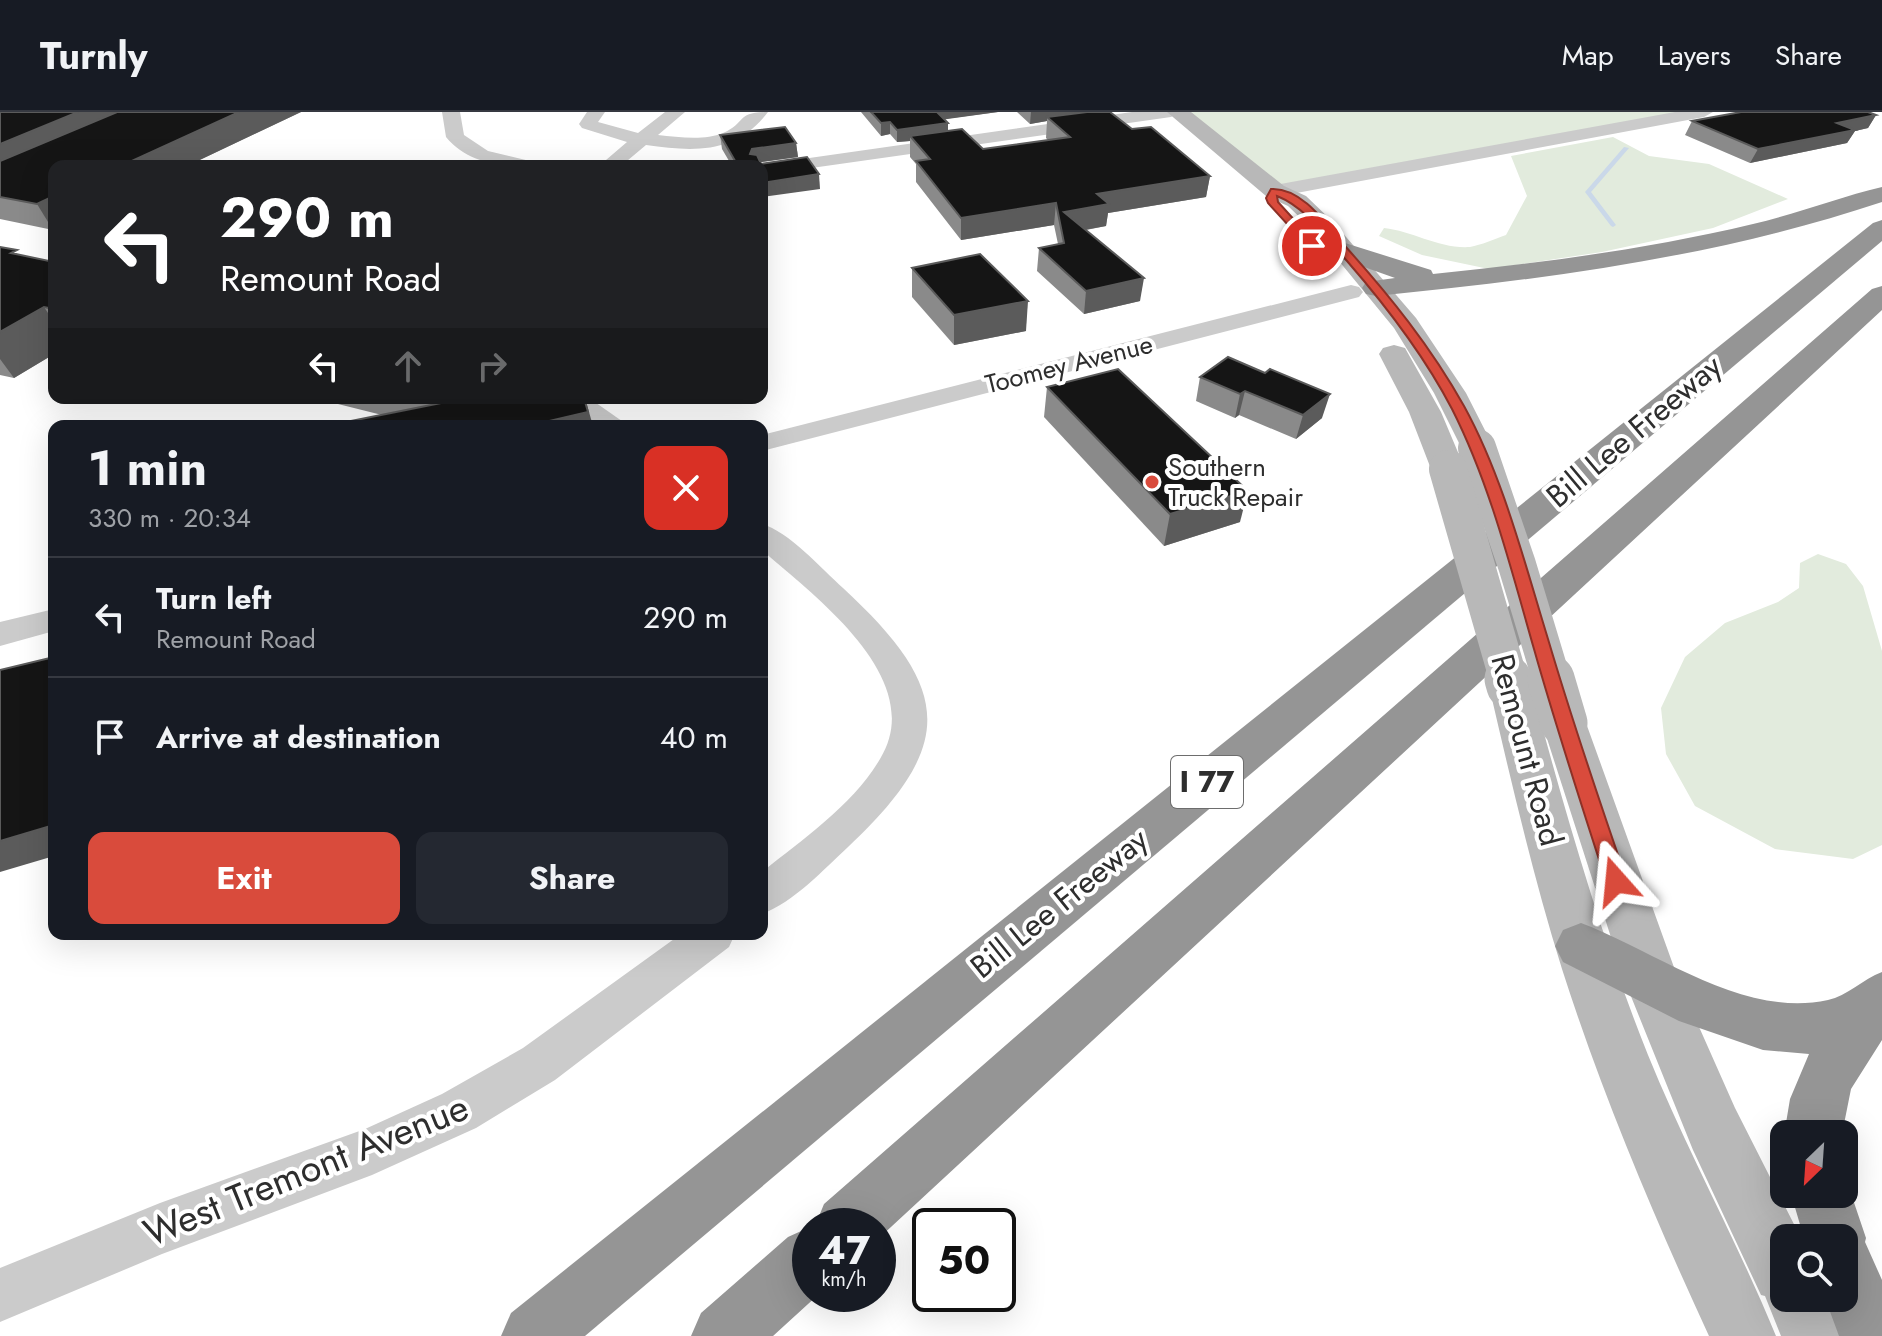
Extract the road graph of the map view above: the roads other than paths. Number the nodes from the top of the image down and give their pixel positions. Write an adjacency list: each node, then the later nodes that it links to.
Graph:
1 (451, 112): 10 (street)
2 (596, 112): 9 (street)
3 (676, 112): 9 (street)
4 (759, 112): 9 (street)
5 (1171, 112): 8 (street)
6 (1178, 112): 13 (main road, Remount Road)
7 (1704, 112): 13 (street)
8 (1133, 114): 12 (street)
9 (644, 138): 11 (street)
10 (502, 160)
11 (616, 160)
12 (768, 168)
13 (1275, 191): 16 (main road, Remount Road); 18 (main road, Remount Road)
14 (1882, 194): 17 (highway)
15 (1882, 228): 40 (highway, Bill Lee Freeway / I 77)
16 (1345, 251): 17 (highway); 18 (main road, Remount Road)
17 (1459, 280): 18 (highway)
18 (1364, 290): 22 (street, Toomey Avenue); 23 (main road, Remount Road)
19 (1882, 295): 34 (highway, Bill Lee Freeway / I 77)
20 (580, 404): 21 (street)
21 (606, 420)
22 (768, 441)
23 (1463, 458): 27 (main road, Remount Road, bridge); 27 (main road, Remount Road, bridge)
24 (768, 539): 28 (street)
25 (48, 622): 26 (street)
26 (0, 634)
27 (1546, 741): 30 (main road, Remount Road); 31 (main road, Remount Road)
28 (768, 891)
29 (706, 940): 37 (street, West Tremont Avenue)
30 (1581, 946): 31 (highway); 42 (main road, Remount Road)
31 (1653, 984): 32 (highway); 35 (main road, Remount Road)
32 (1882, 998): 33 (highway)
33 (1815, 1120)
34 (866, 1208)
35 (1770, 1243)
36 (792, 1275): 41 (highway)
37 (0, 1295)
38 (1858, 1300): 44 (highway)
39 (1804, 1312): 43 (main road)
40 (534, 1336)
41 (724, 1336)
42 (1743, 1336)
43 (1815, 1336)
44 (1872, 1336)

